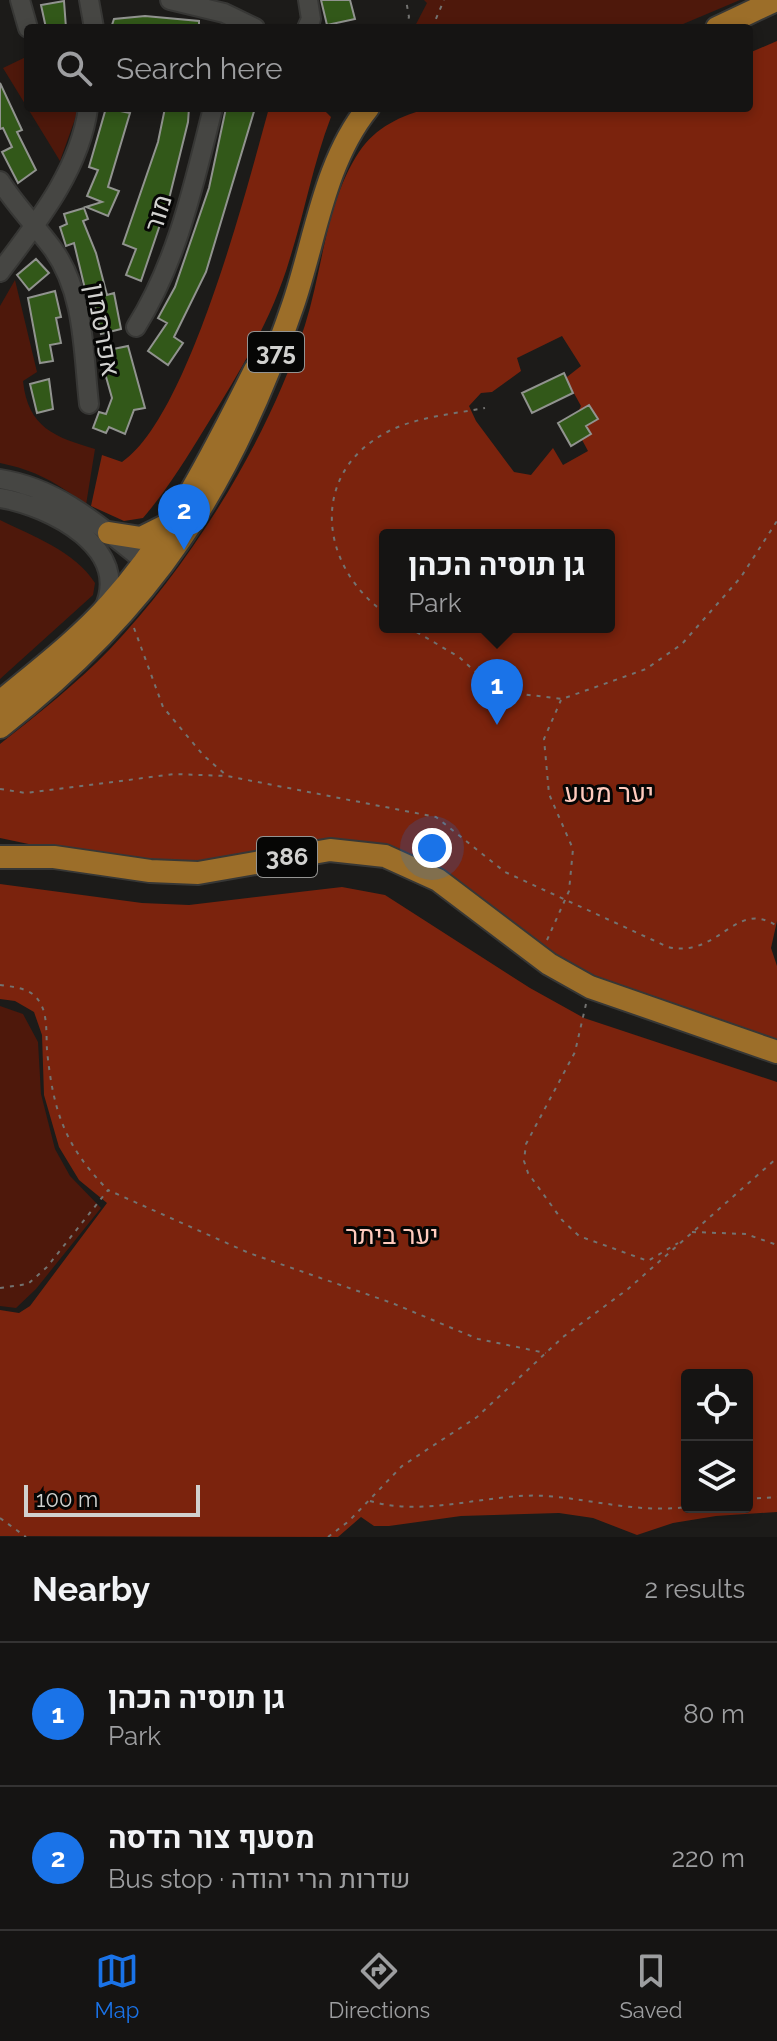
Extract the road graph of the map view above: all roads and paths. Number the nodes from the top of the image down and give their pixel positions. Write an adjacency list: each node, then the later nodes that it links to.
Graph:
1 (20, 0): 10 (street)
2 (170, 0): 8 (street)
3 (308, 0): 12 (street)
4 (406, 0): 13 (path)
5 (444, 0): 14 (path)
6 (776, 0): 15 (main road)
7 (95, 1): 11 (street)
8 (190, 2): 9 (street)
9 (234, 23)
10 (27, 24)
11 (94, 24)
12 (309, 24)
13 (406, 24)
14 (434, 24)
15 (725, 24)
16 (87, 112): 21 (street)
17 (212, 112): 23 (street, מור)
18 (362, 112): 28 (main road, 375)
19 (363, 112): 31 (main road, 375)
20 (0, 181): 21 (street, אפרסמון)
21 (34, 226): 22 (street); 24 (street, אפרסמון)
22 (0, 272)
23 (136, 327)
24 (89, 404)
25 (485, 408): 32 (path)
26 (0, 479): 30 (street)
27 (0, 498): 34 (street)
28 (175, 517): 30 (main road); 31 (main road, 375)
29 (777, 521): 36 (path)
30 (109, 533): 31 (street)
31 (148, 571): 33 (main road, 375); 34 (main road, 375)
32 (379, 609)
33 (128, 611): 38 (main road, 375); 39 (path)
34 (100, 615): 37 (main road, 375)
35 (418, 633): 36 (path)
36 (562, 699): 42 (path)
37 (0, 702)
38 (0, 727)
39 (227, 776): 40 (path); 42 (path)
40 (0, 789)
41 (1, 857): 44 (main road, 386)
42 (565, 900): 43 (path); 44 (path)
43 (777, 926)
44 (540, 957): 46 (main road, 386)
45 (0, 985): 49 (path)
46 (590, 987): 47 (main road, 386); 50 (path)
47 (777, 1052)
48 (777, 1158): 50 (path)
49 (108, 1190): 52 (path); 53 (path)
50 (692, 1232): 51 (path); 53 (path)
51 (777, 1245)
52 (0, 1288)
53 (546, 1353): 56 (path)
54 (777, 1497): 55 (path)
55 (753, 1499)
56 (369, 1500): 57 (path); 60 (path)
57 (681, 1508)
58 (0, 1518): 59 (path)
59 (26, 1537)
60 (328, 1537)

